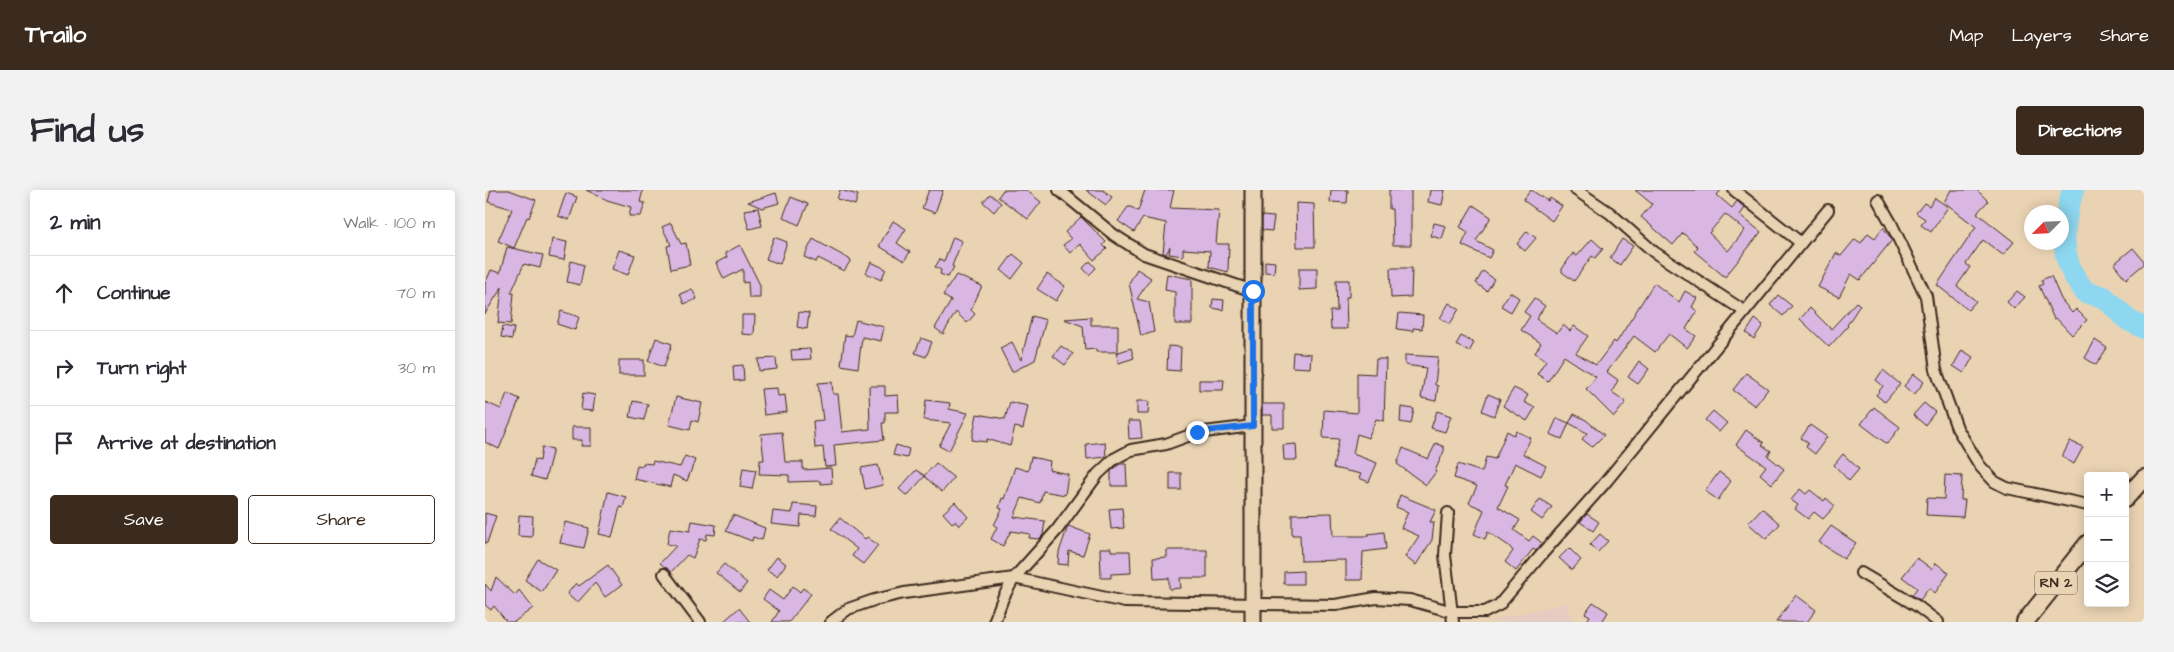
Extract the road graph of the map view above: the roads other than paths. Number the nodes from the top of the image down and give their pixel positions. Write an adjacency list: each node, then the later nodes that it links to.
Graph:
1 (1059, 190): 8 (street)
2 (1253, 190): 8 (street)
3 (1576, 190): 9 (street)
4 (1734, 190): 7 (street)
5 (1878, 200): 13 (street)
6 (1828, 210): 7 (street)
7 (1801, 243): 9 (street)
8 (1253, 291): 10 (street)
9 (1744, 311): 20 (street)
10 (1253, 426): 18 (street); 19 (street)
11 (2144, 478): 12 (main road)
12 (2129, 494)
13 (2084, 505)
14 (1449, 513): 20 (street)
15 (2084, 548): 26 (main road, RN 2)
16 (1861, 573): 25 (street)
17 (664, 574): 21 (street)
18 (1014, 578): 19 (street); 22 (street); 23 (street)
19 (1253, 604): 20 (street); 24 (street)
20 (1453, 617)
21 (700, 622)
22 (831, 622)
23 (994, 622)
24 (1253, 622)
25 (1938, 622)
26 (2025, 622)

